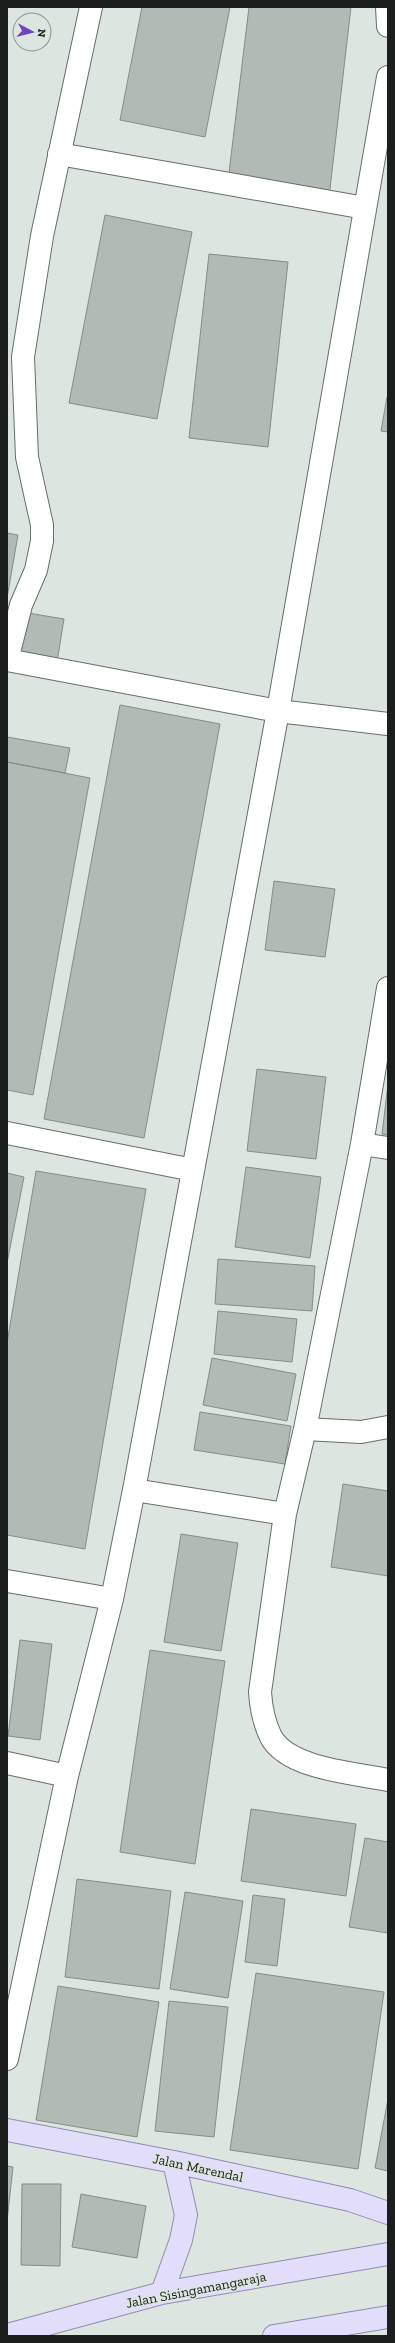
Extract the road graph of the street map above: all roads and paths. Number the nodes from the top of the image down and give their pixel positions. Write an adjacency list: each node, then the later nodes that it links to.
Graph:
1 (91, 7): 5 (street)
2 (387, 7): 3 (street)
3 (388, 26)
4 (388, 77): 6 (street)
5 (59, 154): 6 (street); 7 (street)
6 (365, 208): 7 (street)
7 (278, 711): 8 (street); 13 (street)
8 (388, 724)
9 (388, 988): 11 (street)
10 (7, 1133): 13 (street)
11 (362, 1144): 12 (street); 15 (street)
12 (388, 1148)
13 (193, 1170): 16 (street)
14 (388, 1427): 15 (street)
15 (305, 1429): 17 (street)
16 (134, 1490): 17 (street); 19 (street)
17 (285, 1514): 22 (street)
18 (7, 1581): 19 (street)
19 (112, 1600): 21 (street)
20 (7, 1763): 21 (street)
21 (67, 1776): 23 (street)
22 (388, 1780)
23 (7, 2059)
24 (7, 2130): 25 (main road, Jalan Marendal)
25 (174, 2162): 26 (main road, Jalan Marendal); 28 (main road)
26 (388, 2213)
27 (388, 2254): 28 (main road, Jalan Sisingamangaraja)
28 (162, 2293): 30 (main road, Jalan Sisingamangaraja)
29 (388, 2317): 31 (main road)
30 (7, 2334)
31 (274, 2336)

